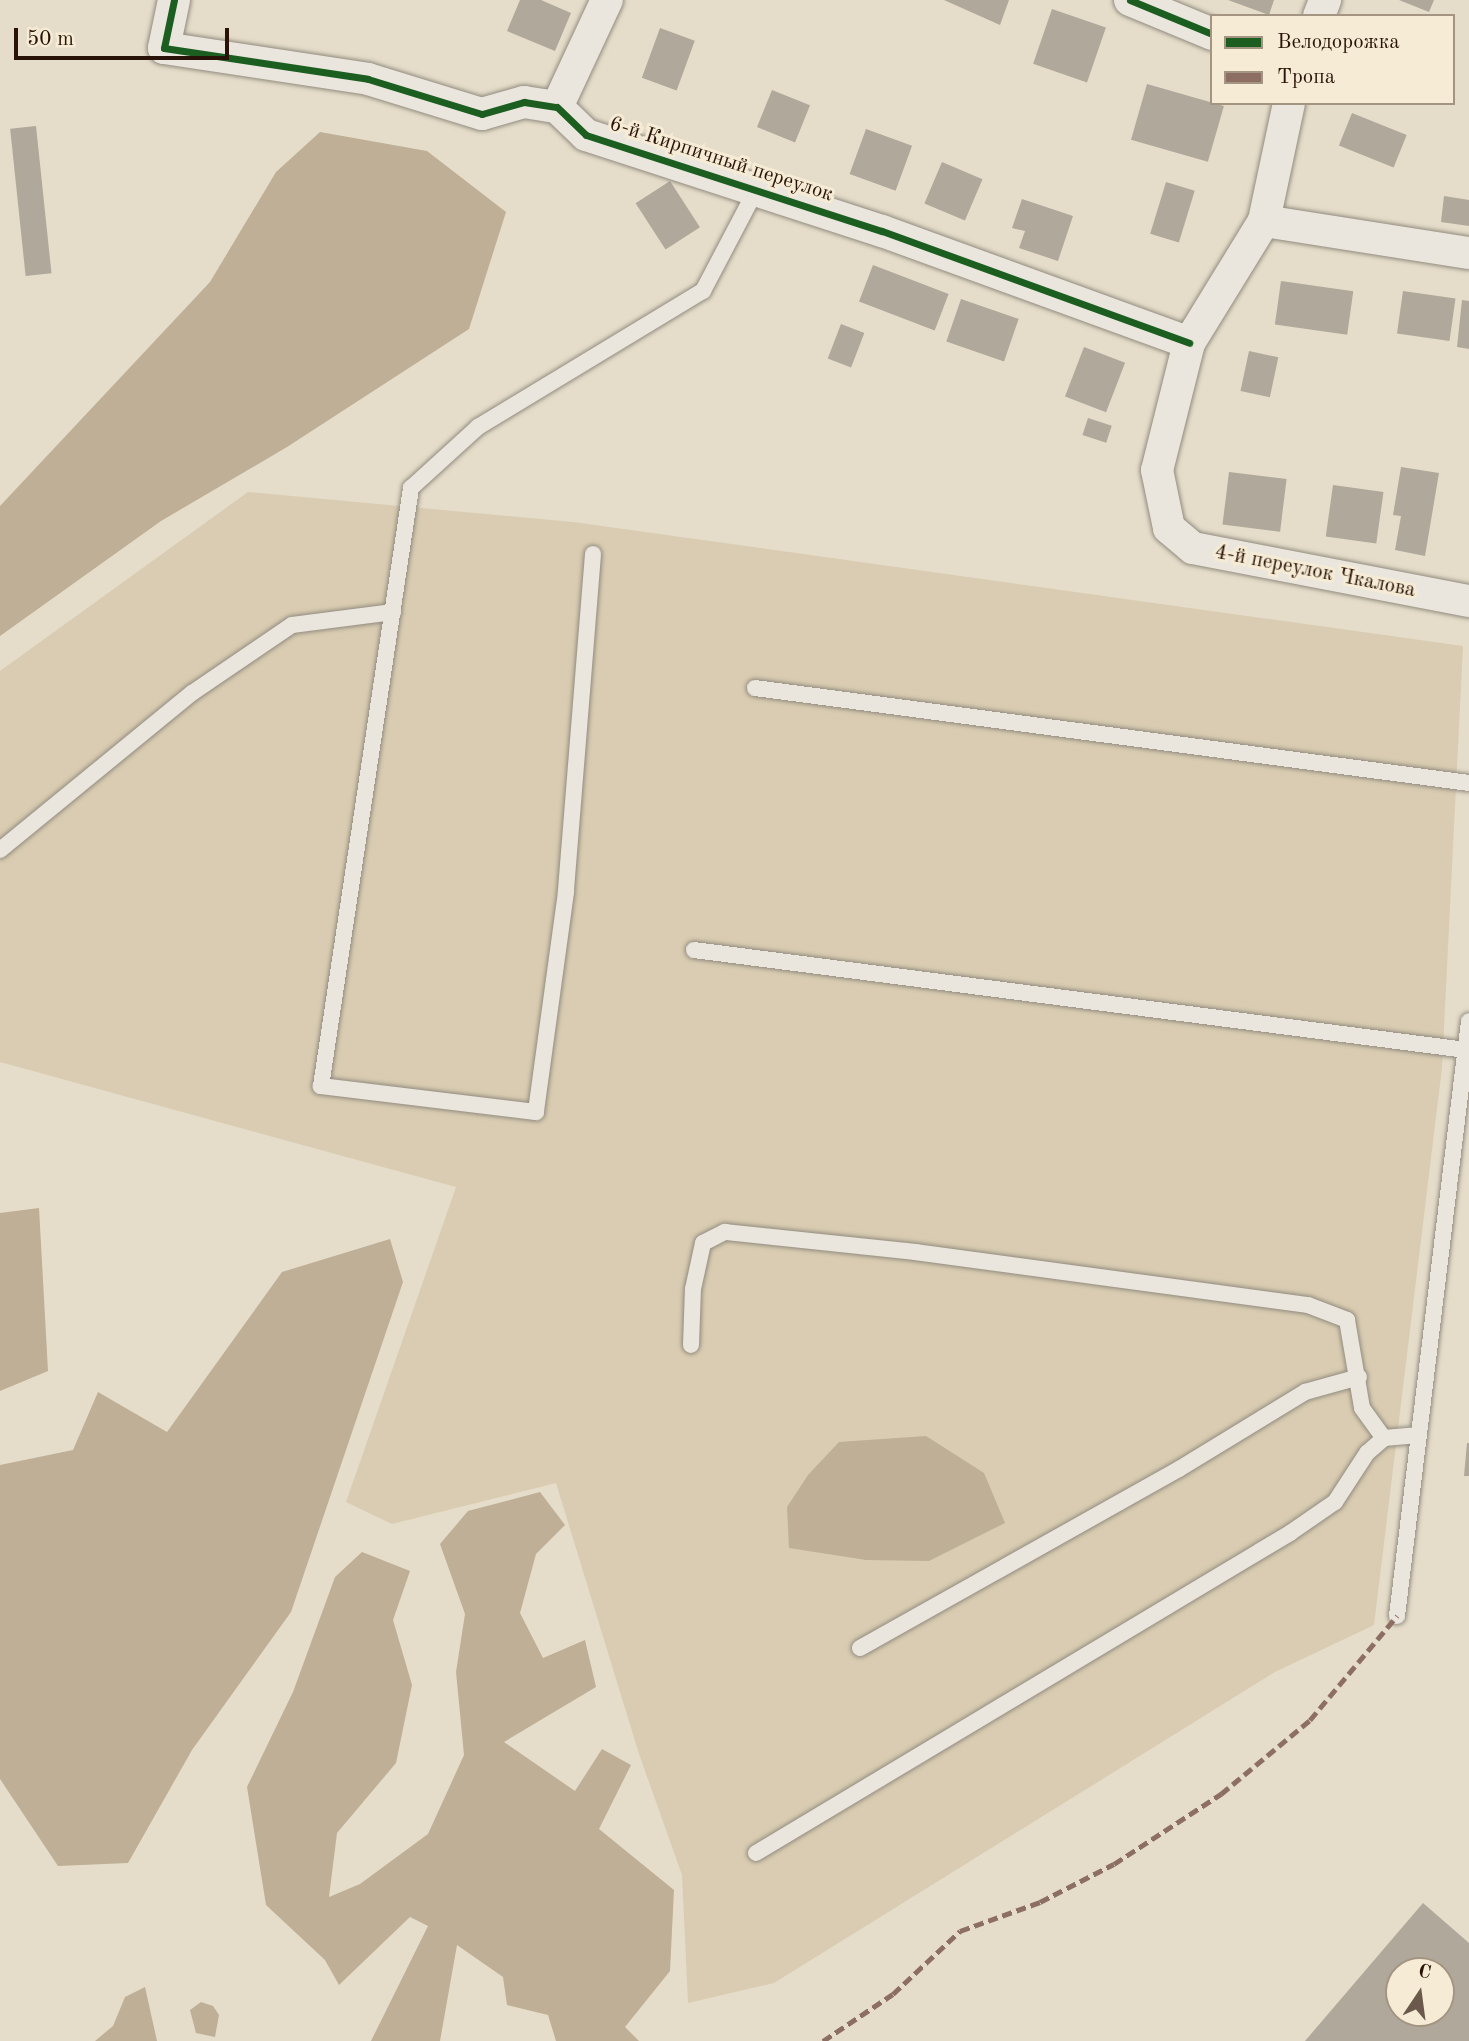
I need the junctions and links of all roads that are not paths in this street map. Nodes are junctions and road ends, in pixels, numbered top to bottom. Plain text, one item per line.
1 (174, 0) edge
2 (607, 0) edge
3 (1130, 0) edge
4 (1210, 33) edge
5 (1289, 105) edge
6 (557, 107) junction
7 (756, 190) junction
8 (1264, 221) junction
9 (1469, 253) edge
10 (1189, 343) junction
11 (593, 554) dead end
12 (1469, 601) edge
13 (393, 612) junction
14 (755, 688) dead end
15 (1469, 783) edge
16 (0, 850) edge
17 (694, 950) dead end
18 (1469, 1021) edge
19 (1466, 1050) junction
20 (691, 1345) dead end
21 (1359, 1377) junction
22 (1419, 1435) junction
23 (1384, 1438) junction
24 (1397, 1616) dead end
25 (860, 1648) dead end
26 (756, 1853) dead end

1 - 6 street
2 - 6 street
3 - 4 street
5 - 8 street
6 - 7 street, 6-й Кирпичный переулок
7 - 10 street, 6-й Кирпичный переулок
7 - 13 lane
8 - 9 street
8 - 10 street
10 - 12 street, 4-й переулок Чкалова
11 - 13 lane
13 - 16 lane
14 - 15 lane
17 - 19 lane
18 - 19 lane
19 - 22 lane
20 - 21 lane
21 - 23 lane
21 - 25 lane
22 - 23 lane
22 - 24 lane
23 - 26 lane

